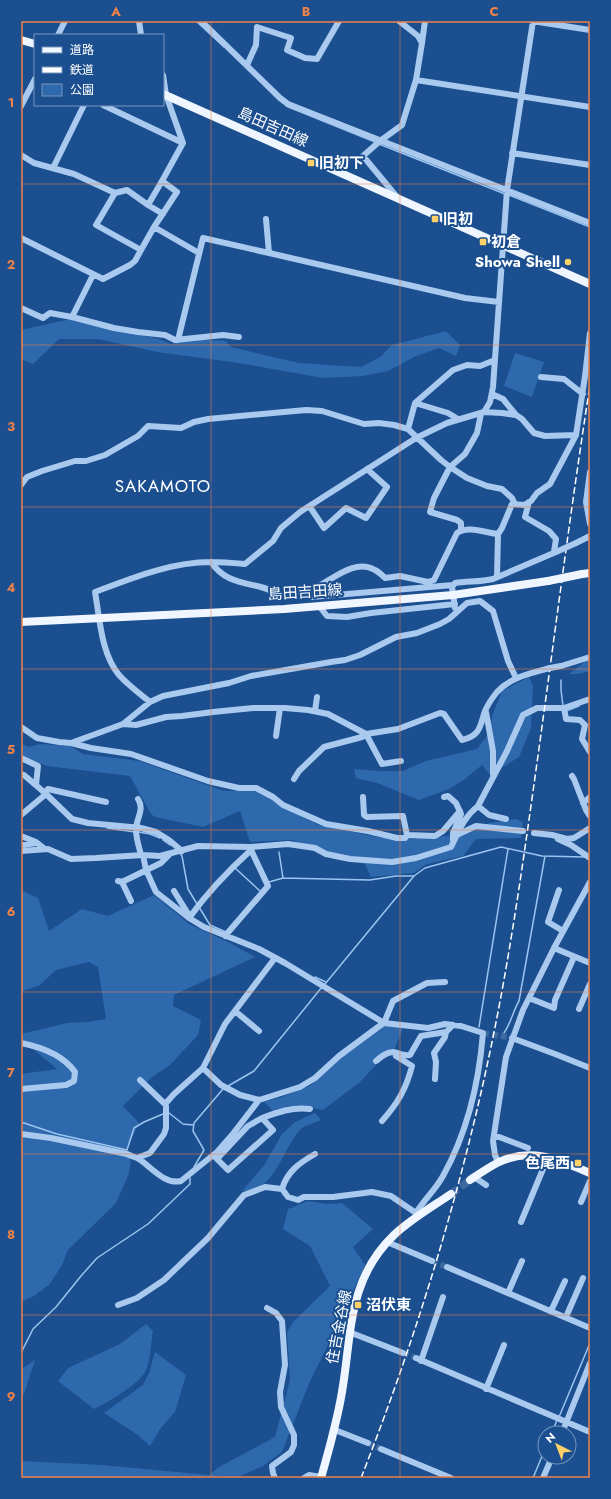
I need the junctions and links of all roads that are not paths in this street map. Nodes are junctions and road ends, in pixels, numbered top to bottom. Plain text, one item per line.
1 (65, 21) edge
2 (139, 21) edge
3 (201, 21) edge
4 (339, 21) edge
5 (399, 21) edge
6 (425, 21) edge
7 (532, 21) edge
8 (590, 30) edge
9 (58, 34) edge
10 (141, 34) edge
11 (21, 40) edge
12 (422, 43) junction
13 (34, 44) edge
14 (247, 65) junction
15 (416, 80) junction
16 (34, 81) edge
17 (164, 85) edge
18 (165, 95) edge
19 (521, 96) junction
20 (21, 106) edge
21 (84, 106) edge
22 (105, 106) edge
23 (590, 107) edge
24 (380, 141) junction
25 (183, 143) junction
26 (512, 153) junction
27 (21, 155) edge
28 (590, 165) edge
29 (53, 168) junction
30 (162, 181) junction
31 (507, 190) junction
32 (115, 193) junction
33 (398, 199) junction
34 (148, 204) junction
35 (163, 214) junction
36 (266, 219) dead end
37 (590, 223) edge
38 (154, 227) junction
39 (21, 238) edge
40 (502, 246) junction
41 (141, 250) junction
42 (269, 253) junction
43 (199, 254) junction
44 (93, 275) junction
45 (590, 284) edge
46 (499, 302) junction
47 (21, 308) edge
48 (72, 317) junction
49 (590, 333) edge
50 (239, 337) dead end
51 (178, 340) junction
52 (495, 360) junction
53 (588, 374) edge
54 (541, 377) dead end
55 (492, 394) junction
56 (583, 394) junction
57 (415, 404) junction
58 (482, 413) junction
59 (516, 415) junction
60 (458, 419) junction
61 (408, 429) junction
62 (576, 434) junction
63 (416, 438) junction
64 (450, 467) junction
65 (367, 469) junction
66 (590, 472) edge
67 (21, 485) edge
68 (529, 502) junction
69 (515, 504) junction
70 (310, 507) junction
71 (590, 524) edge
72 (461, 530) junction
73 (498, 534) junction
74 (589, 537) edge
75 (555, 552) junction
76 (211, 562) junction
77 (586, 574) edge
78 (497, 577) junction
79 (454, 585) junction
80 (308, 590) junction
81 (282, 595) junction
82 (453, 595) junction
83 (454, 604) junction
84 (319, 606) junction
85 (284, 609) junction
86 (456, 611) junction
87 (99, 617) junction
88 (21, 622) edge
89 (590, 657) edge
90 (516, 678) junction
91 (317, 697) dead end
92 (590, 699) edge
93 (150, 702) junction
94 (280, 708) junction
95 (563, 709) junction
96 (486, 710) junction
97 (315, 711) junction
98 (123, 724) junction
99 (21, 727) edge
100 (366, 734) junction
101 (276, 736) dead end
102 (71, 742) junction
103 (590, 752) edge
104 (21, 758) edge
105 (402, 762) dead end
106 (21, 774) edge
107 (493, 776) junction
108 (572, 776) dead end
109 (294, 779) dead end
110 (36, 785) junction
111 (44, 794) junction
112 (363, 797) dead end
113 (444, 797) dead end
114 (590, 797) edge
115 (138, 799) dead end
116 (106, 802) dead end
117 (583, 803) junction
118 (478, 806) junction
119 (460, 811) junction
120 (21, 815) edge
121 (590, 816) edge
122 (506, 819) dead end
123 (590, 828) edge
124 (136, 829) junction
125 (523, 832) dead end
126 (534, 833) dead end
127 (543, 834) junction
128 (407, 835) junction
129 (457, 835) junction
130 (21, 836) edge
131 (453, 842) junction
132 (37, 843) junction
133 (21, 845) edge
134 (45, 849) junction
135 (251, 849) junction
136 (21, 851) edge
137 (177, 852) junction
138 (142, 855) junction
139 (590, 858) edge
140 (146, 870) junction
141 (590, 882) edge
142 (560, 890) dead end
143 (174, 891) dead end
144 (131, 901) dead end
145 (189, 917) junction
146 (563, 931) junction
147 (227, 934) junction
148 (554, 948) junction
149 (574, 957) junction
150 (275, 958) junction
151 (590, 963) edge
152 (445, 982) dead end
153 (590, 984) edge
154 (529, 998) junction
155 (579, 1009) dead end
156 (235, 1011) junction
157 (384, 1023) junction
158 (454, 1025) junction
159 (259, 1031) dead end
160 (446, 1032) junction
161 (512, 1038) junction
162 (21, 1043) edge
163 (390, 1053) junction
164 (376, 1061) dead end
165 (203, 1068) junction
166 (590, 1068) edge
167 (435, 1079) dead end
168 (140, 1080) dead end
169 (21, 1089) edge
170 (259, 1100) junction
171 (166, 1108) junction
172 (310, 1109) dead end
173 (262, 1118) junction
174 (382, 1121) dead end
175 (21, 1134) edge
176 (494, 1135) junction
177 (528, 1148) dead end
178 (315, 1154) dead end
179 (215, 1157) junction
180 (548, 1157) junction
181 (137, 1158) junction
182 (498, 1162) junction
183 (590, 1173) edge
184 (472, 1179) joint
185 (590, 1181) edge
186 (486, 1185) dead end
187 (282, 1189) junction
188 (451, 1194) tunnel mouth
189 (581, 1202) dead end
190 (418, 1215) junction
191 (521, 1222) dead end
192 (387, 1242) junction
193 (432, 1261) tunnel mouth
194 (522, 1261) dead end
195 (446, 1267) tunnel mouth
196 (583, 1278) dead end
197 (565, 1281) dead end
198 (508, 1293) junction
199 (443, 1297) dead end
200 (118, 1306) dead end
201 (267, 1308) dead end
202 (551, 1311) junction
203 (566, 1318) junction
204 (590, 1328) edge
205 (349, 1332) junction
206 (504, 1345) dead end
207 (403, 1353) tunnel mouth
208 (590, 1363) edge
209 (486, 1389) junction
210 (561, 1420) junction
211 (561, 1425) edge
212 (335, 1430) junction
213 (590, 1432) edge
214 (368, 1443) tunnel mouth
215 (381, 1449) tunnel mouth
216 (549, 1465) edge
217 (275, 1478) edge
218 (304, 1478) edge
219 (321, 1478) edge
220 (451, 1478) edge
221 (543, 1478) edge

1 - 9 street
2 - 10 street
3 - 14 street
4 - 14 street
5 - 12 street
6 - 12 street
7 - 8 street
7 - 19 street
11 - 13 main road
12 - 15 street
14 - 24 street
15 - 19 street
15 - 24 street
16 - 20 street
17 - 18 street
18 - 25 street
18 - 33 main road, 島田吉田線
19 - 23 street
19 - 26 street
21 - 29 street
22 - 25 street
24 - 31 street
24 - 33 street
25 - 30 street
26 - 28 street
26 - 31 street
27 - 29 street
29 - 32 street
30 - 34 street
30 - 35 street
31 - 37 street
31 - 40 street
32 - 34 street
32 - 41 street
33 - 40 main road, 島田吉田線
34 - 35 street
35 - 38 street
36 - 42 street
38 - 41 street
38 - 43 street
39 - 44 street
40 - 45 main road, 島田吉田線
40 - 46 street
41 - 44 street
42 - 43 street
42 - 46 street
43 - 51 street
44 - 48 street
46 - 52 street
47 - 48 street
48 - 51 street
49 - 53 street
50 - 51 street
52 - 55 street
52 - 57 street
53 - 56 street
54 - 56 street
55 - 58 street
55 - 59 street
56 - 62 street
57 - 60 street
57 - 61 street
58 - 59 street
58 - 60 street
58 - 64 street
59 - 62 street
60 - 63 street
61 - 63 street
61 - 67 street
62 - 68 street
63 - 64 street
63 - 65 street
64 - 69 street
64 - 72 street
65 - 70 street
65 - 70 street
66 - 71 street
68 - 69 street
68 - 75 street
69 - 73 street
70 - 76 street
72 - 73 street
72 - 80 street
73 - 78 street
74 - 75 street, bridge
75 - 78 street
76 - 81 street
76 - 87 street
77 - 82 main road, 島田吉田線, bridge
78 - 79 street
79 - 80 street
79 - 82 street
80 - 81 street
81 - 85 street
82 - 83 street
82 - 84 main road, 島田吉田線
83 - 84 street
83 - 86 street
84 - 85 main road, 島田吉田線
85 - 87 main road, 島田吉田線
86 - 90 street
86 - 93 street
87 - 88 main road, 島田吉田線
87 - 93 street
89 - 90 street, bridge
90 - 96 street
91 - 97 street
92 - 95 street
93 - 98 street
94 - 97 street
94 - 98 street
94 - 101 street
95 - 103 street
95 - 107 street
96 - 100 street
96 - 107 street
97 - 100 street
98 - 102 street
99 - 102 street
100 - 105 street
100 - 109 street
102 - 128 street
104 - 110 street
106 - 110 street
107 - 118 street
108 - 117 street
110 - 111 street
111 - 116 street
111 - 120 street
111 - 124 street
112 - 128 street
113 - 119 street
114 - 117 street
115 - 124 street
117 - 121 street
118 - 122 street
118 - 129 street
119 - 128 street
119 - 131 street
123 - 127 street
124 - 137 street
124 - 138 street
125 - 129 street
126 - 127 street
127 - 139 street
129 - 131 street
130 - 132 street
131 - 135 street
132 - 133 street
132 - 134 street
134 - 136 street
134 - 138 street
135 - 137 street
135 - 145 street
135 - 147 street
137 - 138 street
137 - 140 street
138 - 140 street
140 - 144 street
140 - 145 street
141 - 146 street
142 - 146 street
143 - 145 street
145 - 147 street
146 - 148 street
147 - 150 street
148 - 149 street
148 - 154 street
149 - 151 street
149 - 154 street
150 - 156 street
150 - 157 street
152 - 157 street
153 - 155 street
154 - 161 street
156 - 159 street
156 - 165 street
157 - 158 street
157 - 170 street
158 - 160 street
158 - 190 street
160 - 163 street
160 - 167 street
161 - 166 street
161 - 176 street
162 - 169 street
163 - 164 street
163 - 174 street
165 - 170 street
165 - 171 street
168 - 171 street
170 - 179 street
171 - 181 street
172 - 173 street
173 - 179 street
173 - 179 street
175 - 181 street
176 - 177 street
176 - 182 street
178 - 187 street
179 - 181 street
180 - 182 main road
180 - 183 main road
180 - 191 street
182 - 184 main road
184 - 186 street
185 - 189 street
187 - 190 street
187 - 200 street
188 - 190 main road, 住吉金谷線
190 - 192 main road, 住吉金谷線
192 - 193 street
192 - 205 main road, 住吉金谷線
194 - 198 street
195 - 198 street
196 - 203 street
197 - 202 street
198 - 202 street
199 - 209 street
201 - 217 street
202 - 203 street
203 - 204 street
205 - 207 street
205 - 212 main road, 住吉金谷線
206 - 209 street
208 - 210 street
209 - 210 street
210 - 211 street
210 - 213 street
212 - 214 street
212 - 219 main road, 住吉金谷線
215 - 220 street
216 - 221 street
218 - 219 street

